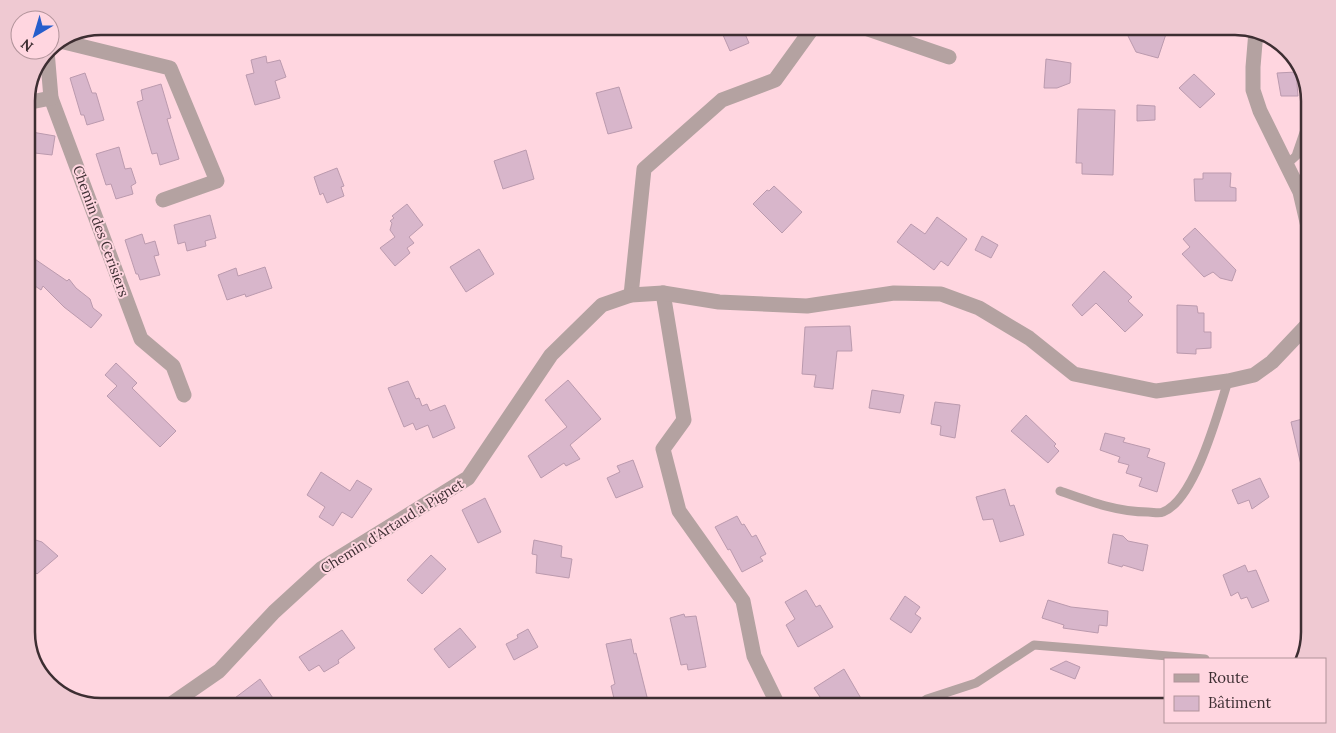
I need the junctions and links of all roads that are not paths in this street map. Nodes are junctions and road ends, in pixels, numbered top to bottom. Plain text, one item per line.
1 (808, 35) edge
2 (885, 35) edge
3 (1255, 39) edge
4 (70, 43) edge
5 (949, 57) dead end
6 (48, 62) edge
7 (52, 98) junction
8 (35, 101) edge
9 (1301, 141) edge
10 (1287, 164) junction
11 (1301, 196) edge
12 (163, 200) dead end
13 (663, 293) junction
14 (631, 295) junction
15 (1301, 331) edge
16 (1228, 381) junction
17 (184, 395) dead end
18 (1060, 491) dead end
19 (1193, 658) edge
20 (181, 698) edge
21 (775, 698) edge
22 (930, 698) edge

1 - 14 street
2 - 5 street
3 - 10 street
4 - 12 street
6 - 7 street, Chemin des Cerisiers
7 - 8 street
7 - 17 street, Chemin des Cerisiers
9 - 10 lane
10 - 11 street
13 - 14 street, Chemin d'Artaud à Pignet
13 - 16 street, Chemin d'Artaud à Pignet
13 - 21 street
14 - 20 street, Chemin d'Artaud à Pignet
15 - 16 street, Chemin d'Artaud à Pignet
16 - 18 lane
19 - 22 lane

